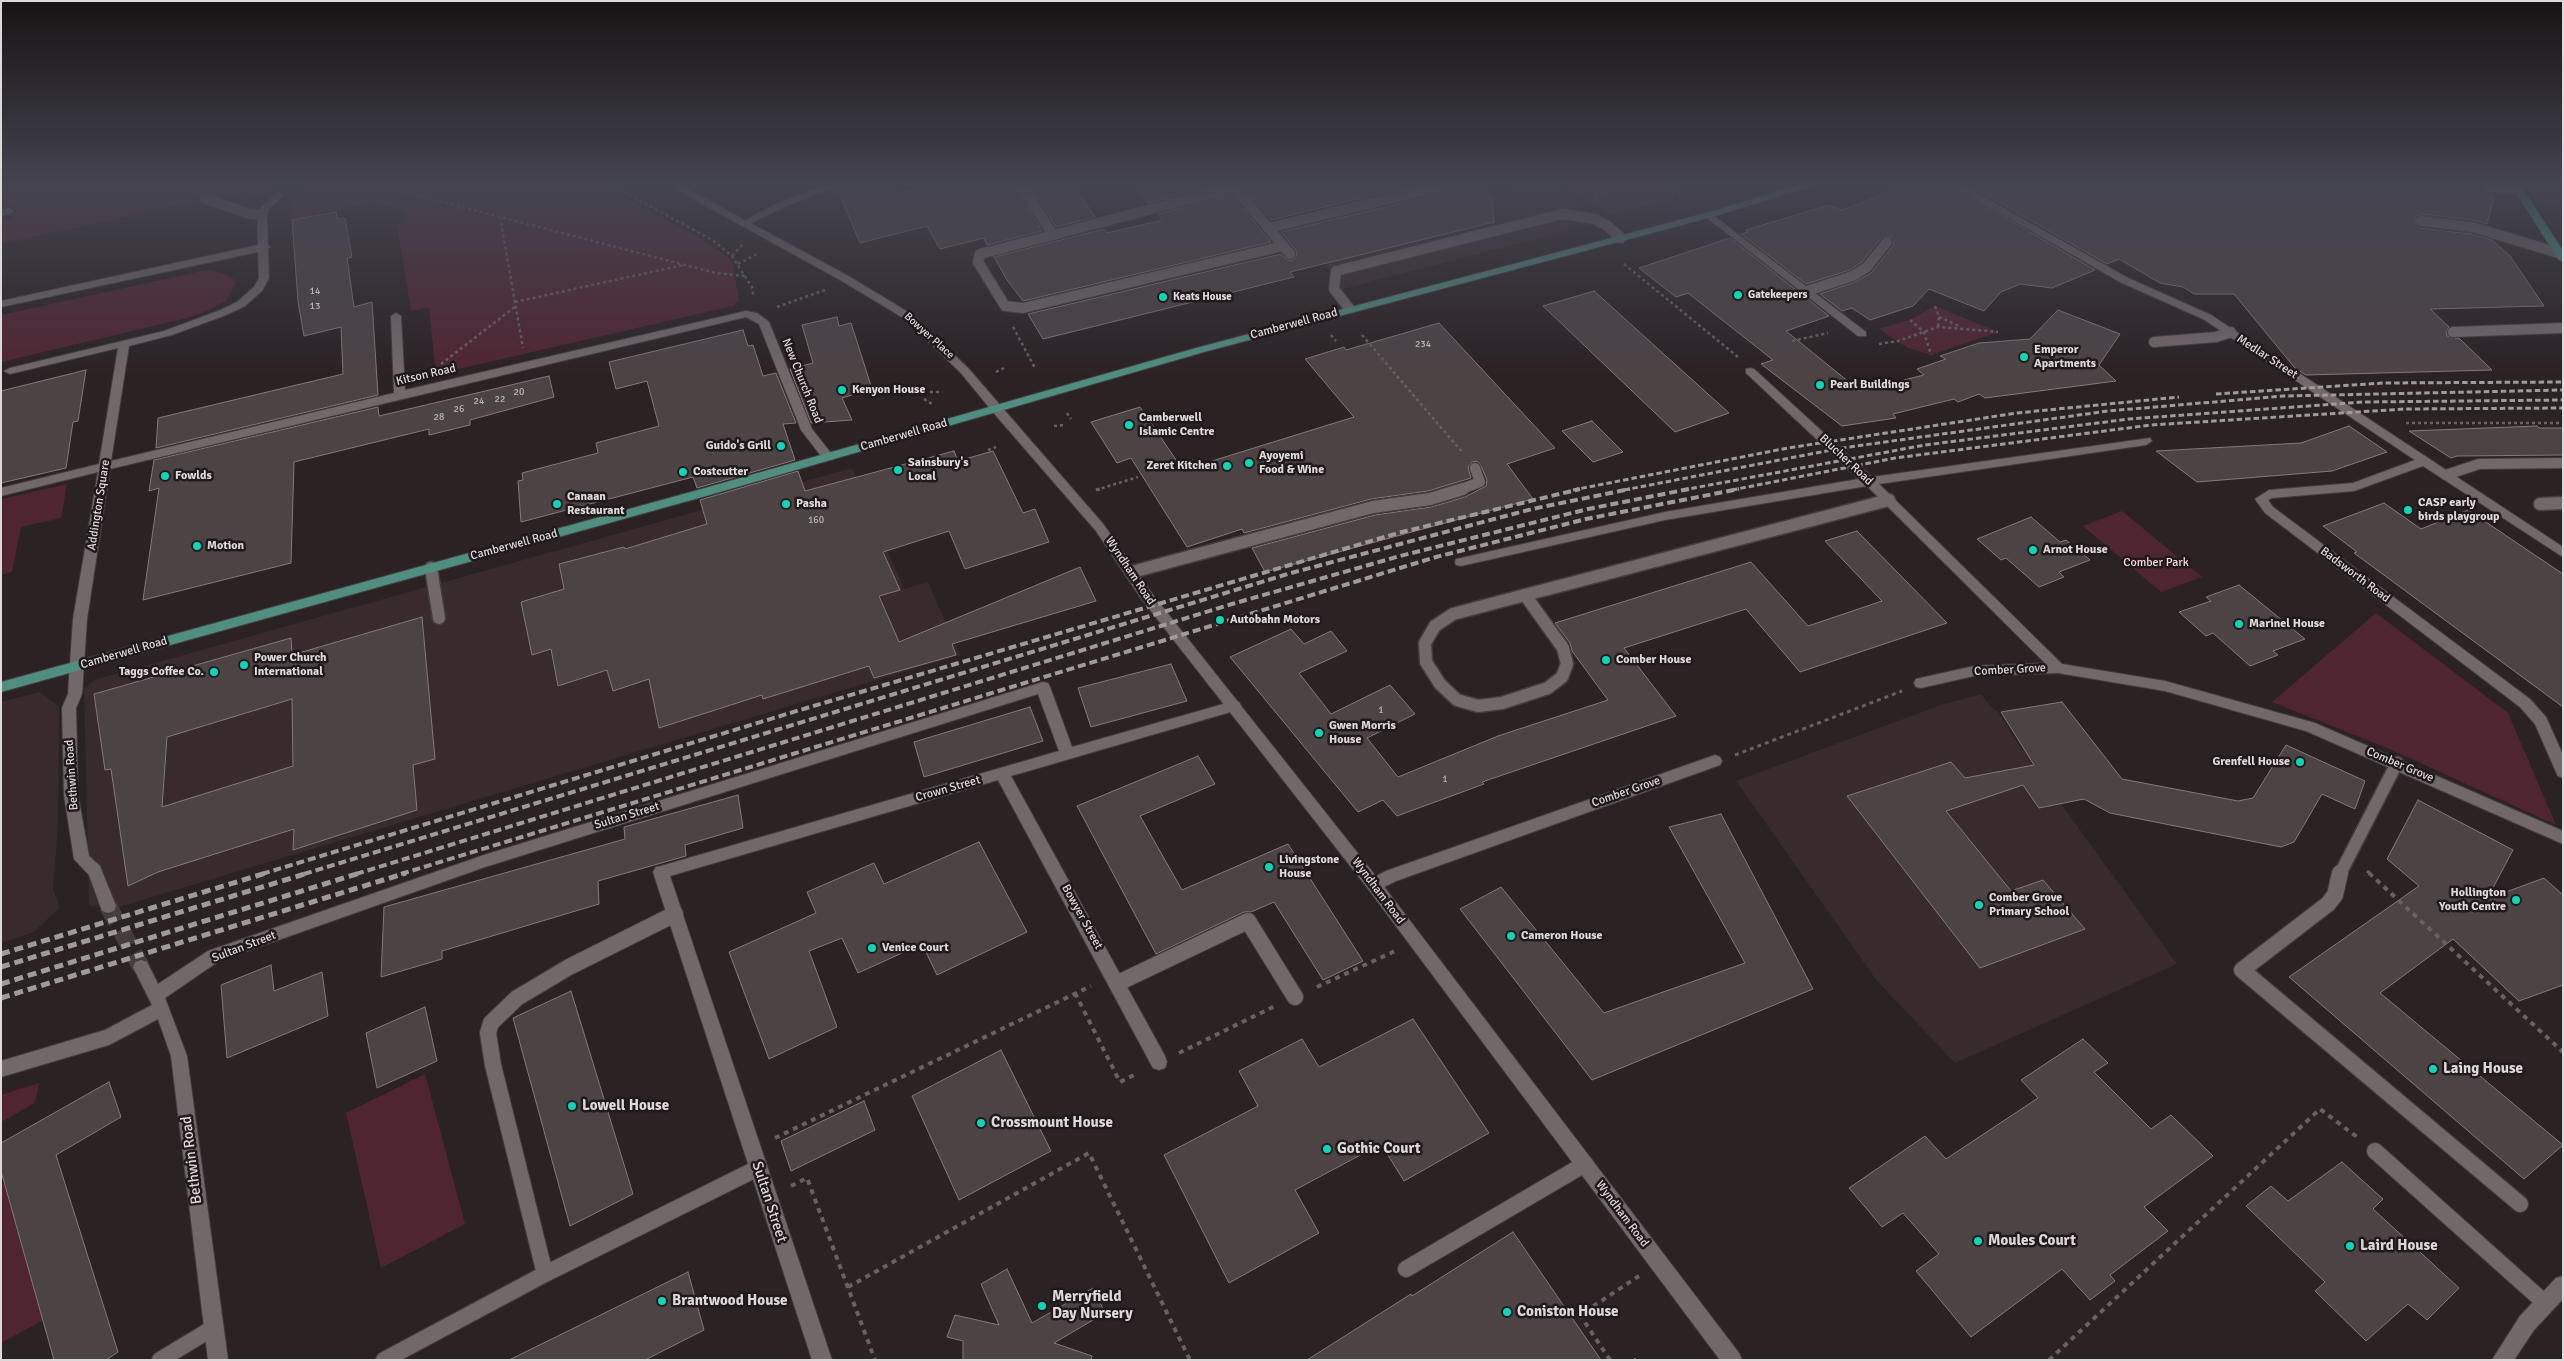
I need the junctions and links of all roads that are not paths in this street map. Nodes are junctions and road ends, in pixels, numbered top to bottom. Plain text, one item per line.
1 (248, 250) edge
2 (264, 250) edge
3 (791, 250) edge
4 (997, 250) edge
5 (1268, 250) edge
6 (1286, 250) edge
7 (1421, 250) edge
8 (1576, 250) edge
9 (1754, 250) edge
10 (1881, 250) edge
11 (2070, 250) edge
12 (2541, 250) edge
13 (1290, 254) dead end
14 (2561, 256) edge
15 (1807, 291) junction
16 (1, 304) edge
17 (1349, 308) junction
18 (753, 315) joint
19 (396, 316) dead end
20 (2563, 328) edge
21 (2231, 332) junction
22 (2453, 332) dead end
23 (1862, 334) dead end
24 (2154, 342) dead end
25 (124, 344) junction
26 (10, 371) dead end
27 (1750, 371) road end
28 (400, 395) junction
29 (996, 408) junction
30 (2146, 441) dead end
31 (828, 457) junction
32 (2425, 461) junction
33 (2563, 462) edge
34 (105, 466) junction
35 (1475, 468) road end
36 (2446, 475) junction
37 (1871, 482) junction
38 (1, 492) edge
39 (1889, 500) junction
40 (2563, 503) edge
41 (2540, 504) dead end
42 (2563, 553) edge
43 (1461, 562) dead end
44 (431, 568) junction
45 (1132, 572) junction
46 (1525, 595) junction
47 (439, 618) dead end
48 (76, 666) junction
49 (2058, 668) junction
50 (1921, 683) road end
51 (1, 688) edge
52 (1234, 706) junction
53 (1067, 754) junction
54 (1715, 761) road end
55 (2396, 763) junction
56 (2563, 772) edge
57 (1002, 773) junction
58 (2563, 838) edge
59 (661, 872) joint
60 (1374, 886) junction
61 (108, 906) tunnel mouth
62 (675, 914) junction
63 (141, 967) tunnel mouth
64 (1116, 979) junction
65 (1295, 997) road end
66 (159, 1002) junction
67 (1159, 1062) dead end
68 (1, 1069) edge
69 (2375, 1151) road end
70 (1584, 1164) junction
71 (758, 1168) junction
72 (2520, 1204) dead end
73 (1406, 1269) dead end
74 (545, 1274) junction
75 (2563, 1286) edge
76 (2545, 1302) junction
77 (214, 1328) junction
78 (160, 1360) edge
79 (218, 1360) edge
80 (384, 1360) edge
81 (822, 1360) edge
82 (1732, 1360) edge
83 (2502, 1360) edge

1 - 16 street
2 - 25 street
3 - 29 street, Bowyer Place
4 - 5 lane
6 - 13 lane
7 - 17 lane
8 - 17 main road, Camberwell Road
9 - 15 street
10 - 15 lane
11 - 21 street, Medlar Street
12 - 14 lane
15 - 23 street
17 - 29 main road, Camberwell Road
18 - 28 street, Kitson Road
18 - 31 street, New Church Road
19 - 28 street
20 - 22 lane
21 - 24 lane
21 - 32 street, Medlar Street
25 - 26 street
25 - 34 street, Addington Square
27 - 37 street, Blucher Road
28 - 34 street, Kitson Road
29 - 31 main road, Camberwell Road
29 - 45 street, Wyndham Road
30 - 37 street
31 - 44 main road, Camberwell Road
32 - 36 street, Medlar Street
32 - 56 street, Badsworth Road
33 - 36 lane
34 - 38 street, Kitson Road
34 - 48 street, Addington Square
35 - 45 lane
36 - 42 street, Medlar Street
37 - 39 street, Blucher Road
37 - 43 street
39 - 46 lane
39 - 49 street, Blucher Road
40 - 41 lane
44 - 47 lane
44 - 48 main road, Camberwell Road
45 - 52 street, Wyndham Road
46 - 46 lane
48 - 51 main road, Camberwell Road
48 - 61 street, Bethwin Road
49 - 50 street, Comber Grove
49 - 55 street, Comber Grove
52 - 53 street, Crown Street
52 - 60 street, Wyndham Road
53 - 57 street, Crown Street
53 - 66 street, Sultan Street
54 - 60 street, Comber Grove
55 - 58 street, Comber Grove
55 - 72 lane
57 - 59 street, Crown Street
57 - 64 street, Bowyer Street
59 - 62 street, Sultan Street
60 - 70 street, Wyndham Road
62 - 71 street, Sultan Street
62 - 74 lane
63 - 66 street, Bethwin Road
64 - 65 lane
64 - 67 street, Bowyer Street
66 - 68 street
66 - 77 street, Bethwin Road
69 - 76 lane
70 - 73 lane
70 - 82 street, Wyndham Road
71 - 74 lane
71 - 81 street, Sultan Street
74 - 80 lane
75 - 76 street
76 - 83 street
77 - 78 lane
77 - 79 street, Bethwin Road

